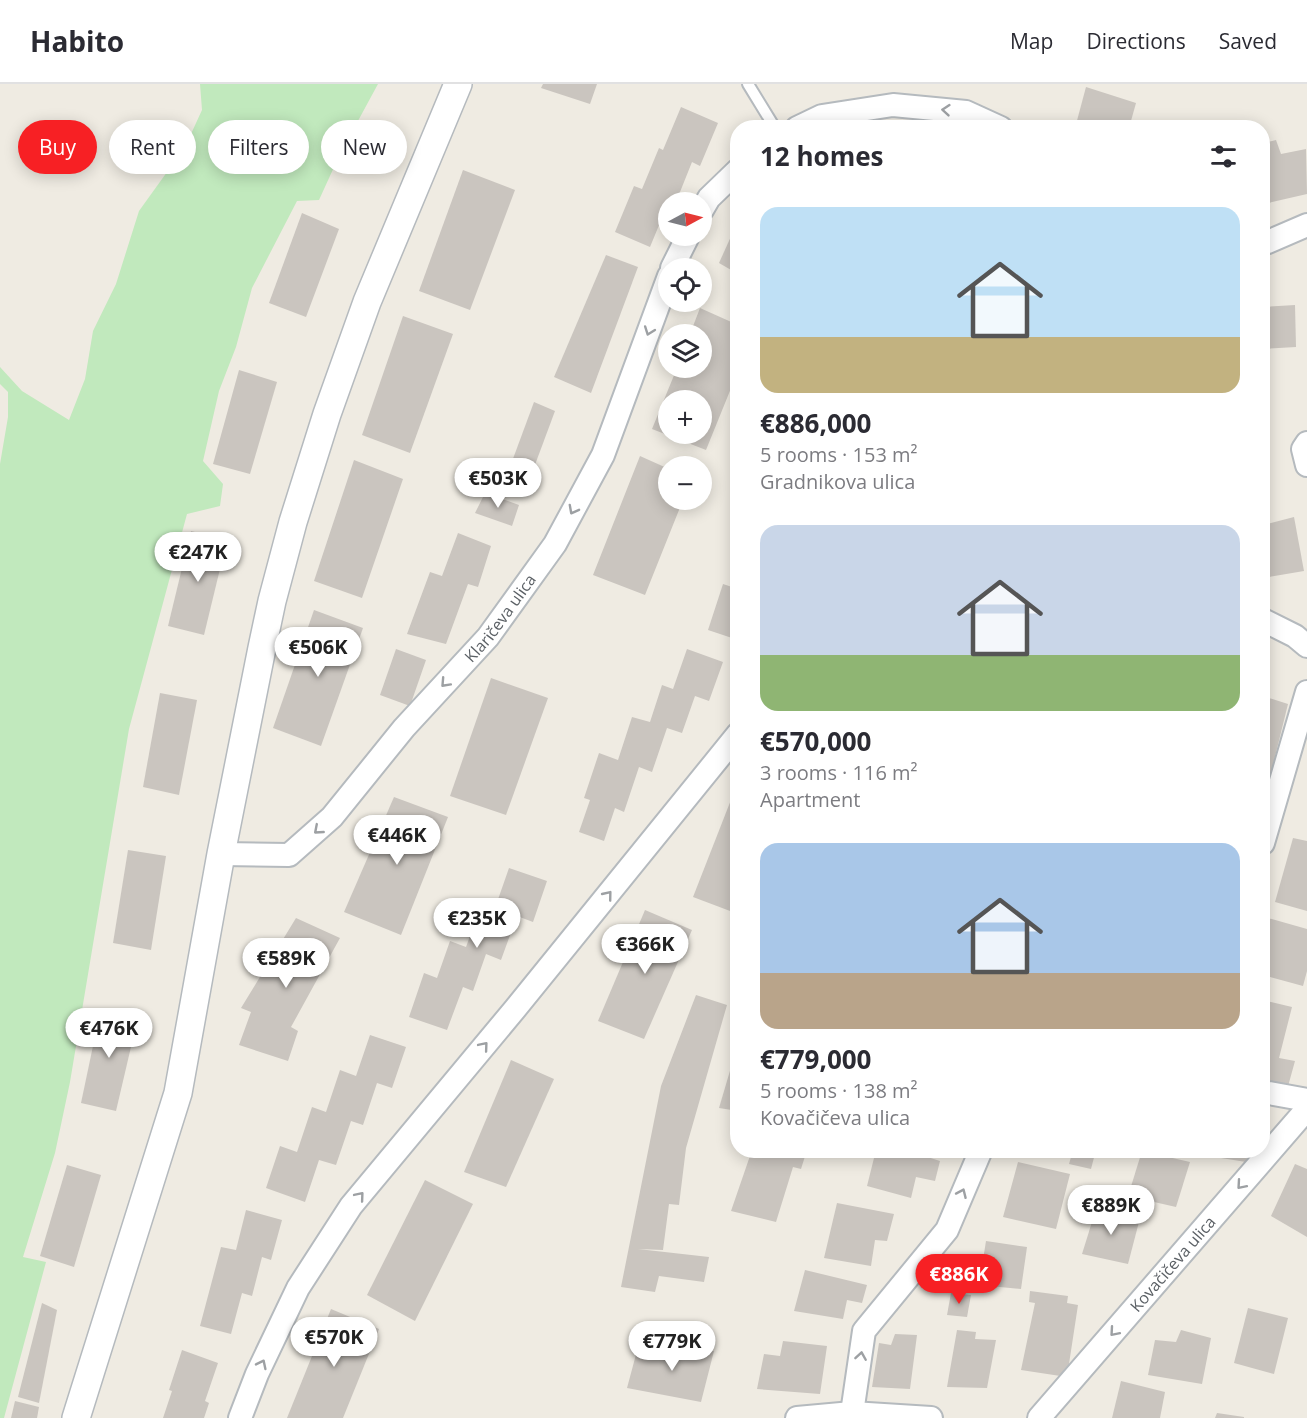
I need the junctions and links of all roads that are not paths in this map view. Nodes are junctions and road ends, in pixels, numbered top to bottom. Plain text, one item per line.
1 (458, 84) edge
2 (748, 84) edge
3 (770, 120) edge
4 (814, 120) edge
5 (984, 120) edge
6 (730, 178) edge
7 (712, 195) edge
8 (1307, 225) edge
9 (1270, 241) edge
10 (658, 306) edge
11 (1307, 443) edge
12 (1307, 465) edge
13 (1270, 624) edge
14 (1307, 646) edge
15 (1307, 692) edge
16 (730, 744) edge
17 (1270, 819) edge
18 (221, 855) junction
19 (1270, 1093) edge
20 (1307, 1100) edge
21 (1307, 1109) edge
22 (1270, 1152) edge
23 (978, 1158) edge
24 (1265, 1158) edge
25 (852, 1413) junction
26 (76, 1418) edge
27 (240, 1418) edge
28 (797, 1418) edge
29 (931, 1418) edge
30 (1039, 1418) edge

1 - 18 street
2 - 3 lane
5 -> 4 street
6 - 7 street
8 - 9 street
10 -> 18 street, Klaričeva ulica
11 - 12 street
13 - 14 street
15 - 17 street
27 -> 16 street
18 - 26 street
19 - 20 street
21 -> 22 street, Kovačičeva ulica
25 -> 23 street
24 -> 30 street, Kovačičeva ulica
25 - 28 street
25 - 29 street

